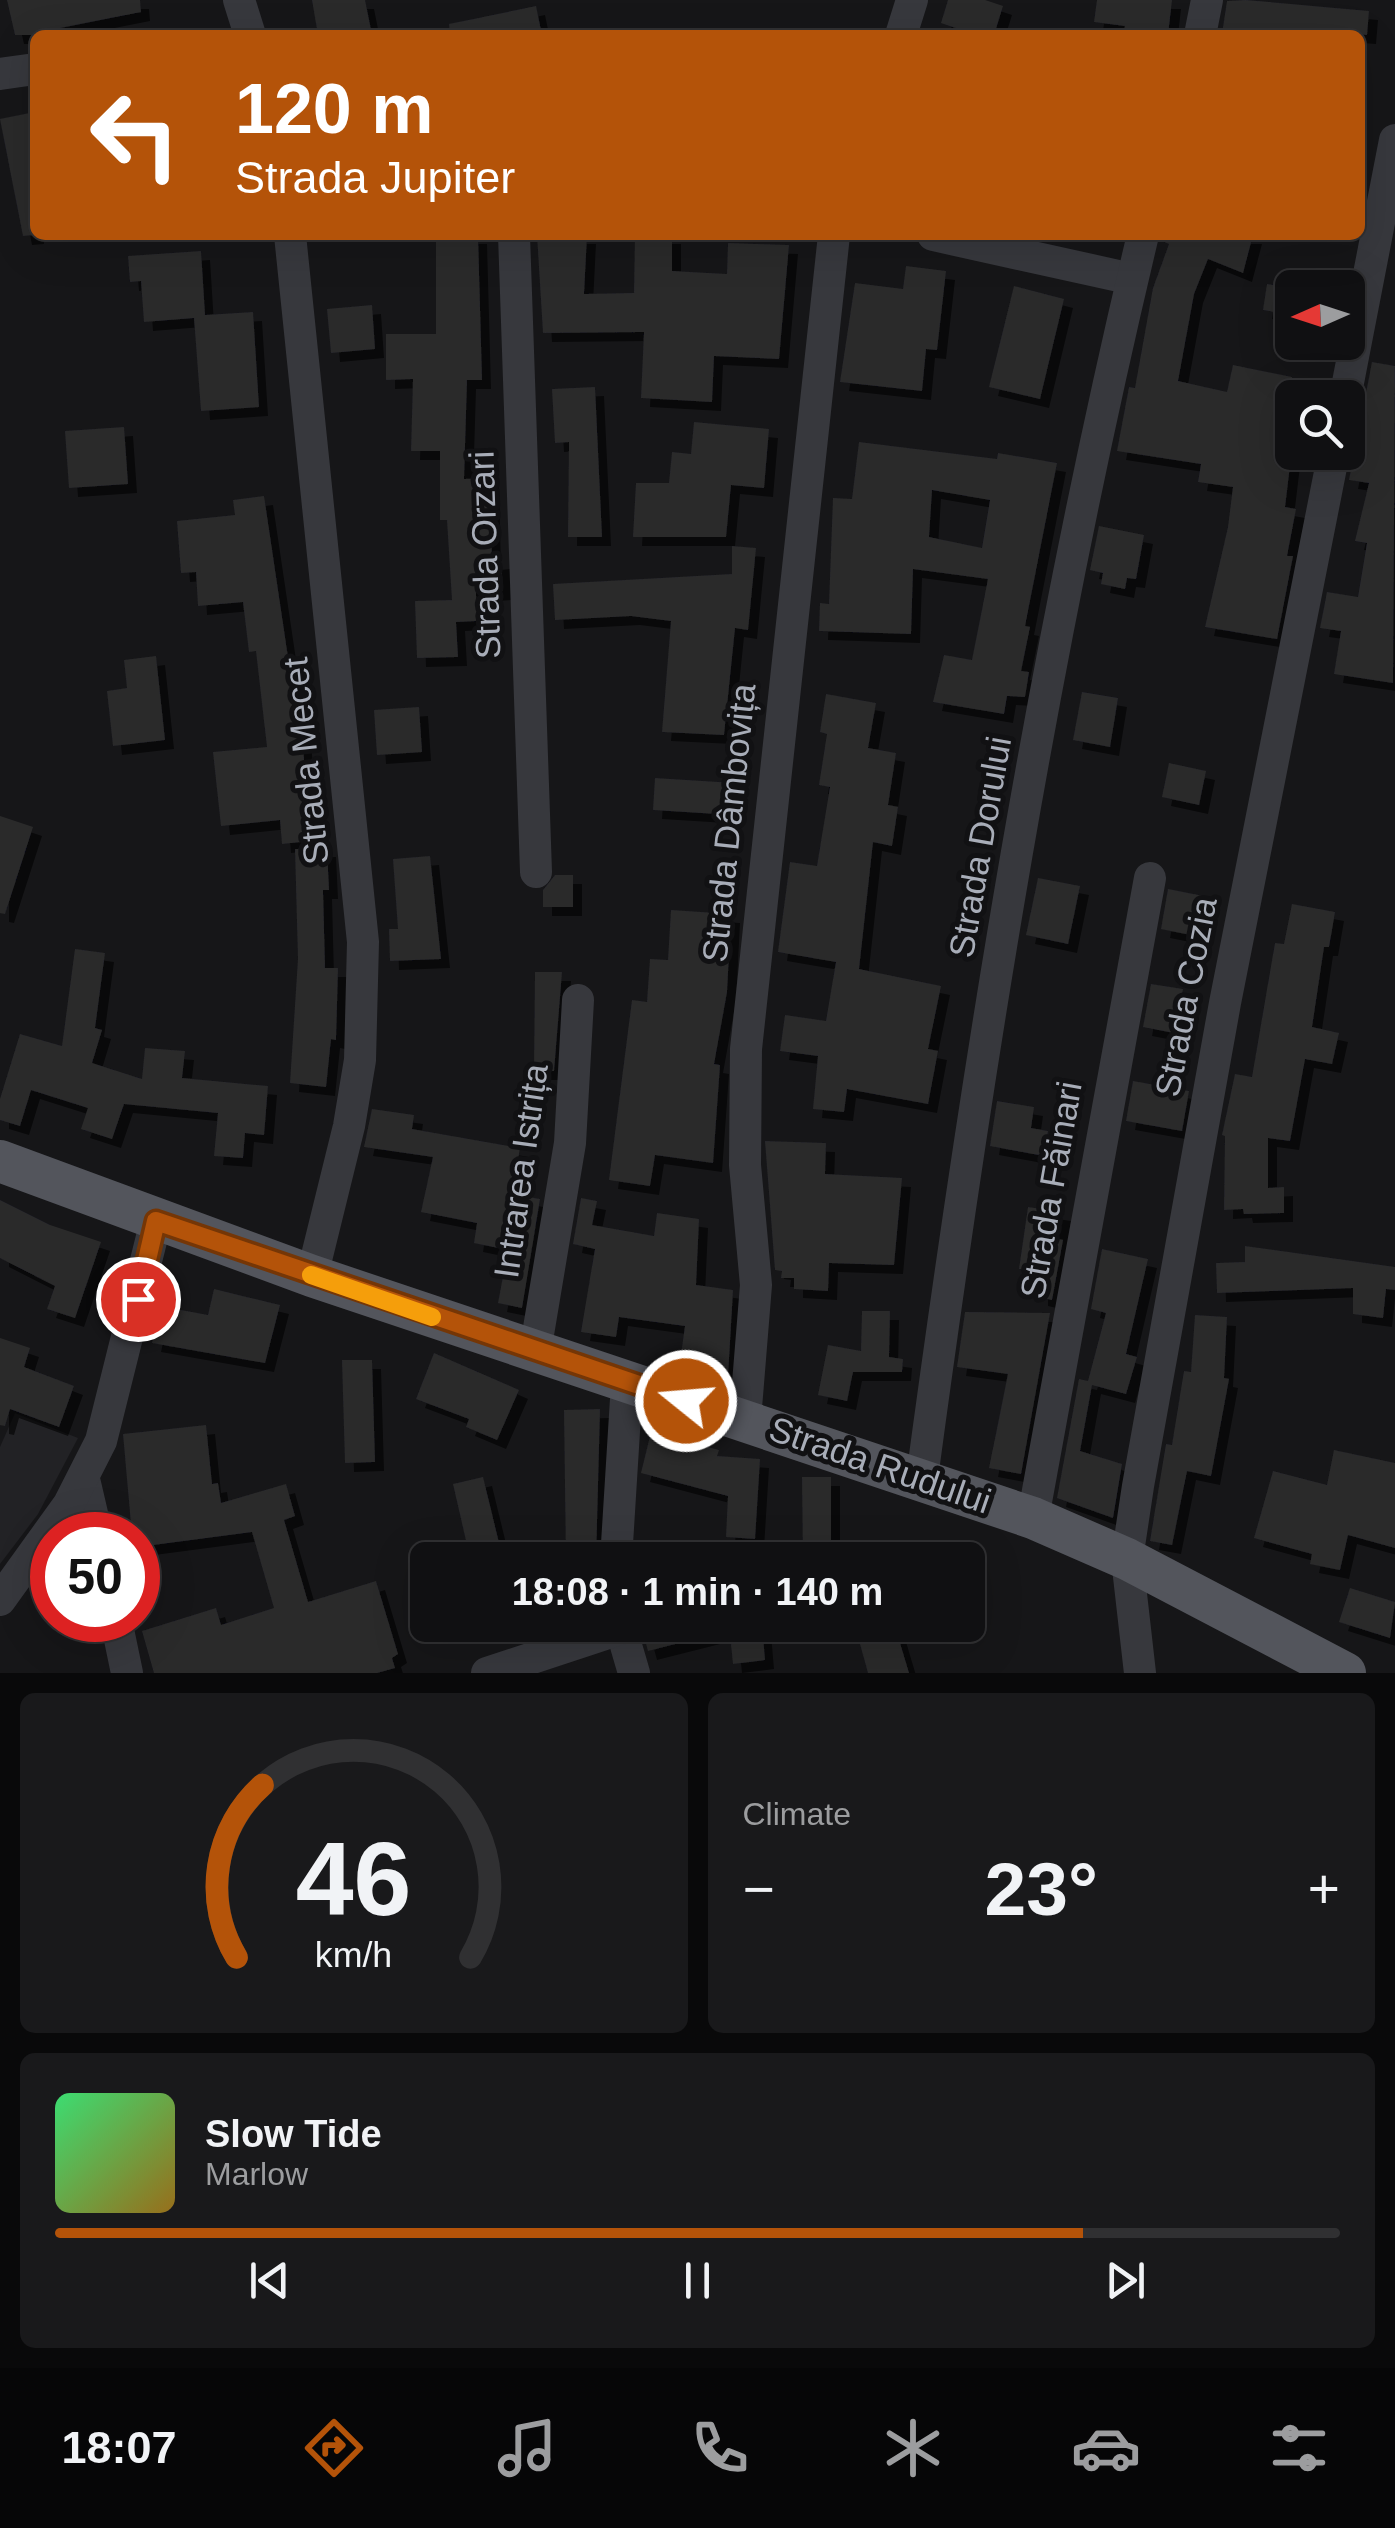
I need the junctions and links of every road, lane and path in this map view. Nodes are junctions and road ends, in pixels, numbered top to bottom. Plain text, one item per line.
1 (239, 0) edge
2 (912, 0) edge
3 (1207, 0) edge
4 (248, 30) edge
5 (903, 30) edge
6 (1201, 30) edge
7 (30, 70) edge
8 (0, 74) edge
9 (1395, 140) edge
10 (291, 240) edge
11 (514, 240) edge
12 (833, 240) edge
13 (956, 240) edge
14 (1142, 240) edge
15 (1132, 278) junction
16 (1348, 380) edge
17 (1330, 470) edge
18 (536, 872) dead end
19 (1150, 878) dead end
20 (578, 1000) dead end
21 (0, 1161) edge
22 (156, 1221) junction
23 (312, 1276) junction
24 (534, 1352) junction
25 (627, 1382) junction
26 (745, 1420) junction
27 (922, 1478) junction
28 (84, 1479) junction
29 (92, 1512) edge
30 (1033, 1518) junction
31 (617, 1542) edge
32 (1127, 1558) junction
33 (0, 1600) edge
34 (121, 1642) edge
35 (577, 1642) edge
36 (625, 1642) edge
37 (127, 1673) edge
38 (488, 1673) edge
39 (634, 1673) edge
40 (1140, 1673) edge
41 (1345, 1673) edge

1 - 4 street
2 - 5 street
3 - 6 street
7 - 8 street
9 - 16 street
10 - 23 street, Strada Mecet
11 - 18 street, Strada Orzari
12 - 26 street, Strada Dâmbovița
13 - 15 street
14 - 15 street, Strada Dorului
15 - 27 street, Strada Dorului
17 - 32 street, Strada Cozia
19 - 30 street, Strada Făinari
20 - 24 street, Intrarea Istrița
21 - 22 main road, Strada Rudului
22 - 23 main road, Strada Rudului
22 - 28 street
23 - 24 main road, Strada Rudului
24 - 25 main road, Strada Rudului
25 - 26 main road, Strada Rudului
25 - 31 street
26 - 27 main road, Strada Rudului
27 - 30 main road, Strada Rudului
28 - 29 street
28 - 33 street
30 - 32 main road, Strada Rudului
32 - 40 street, Strada Cozia
32 - 41 main road, Strada Rudului
34 - 37 street
35 - 38 street
36 - 39 street

